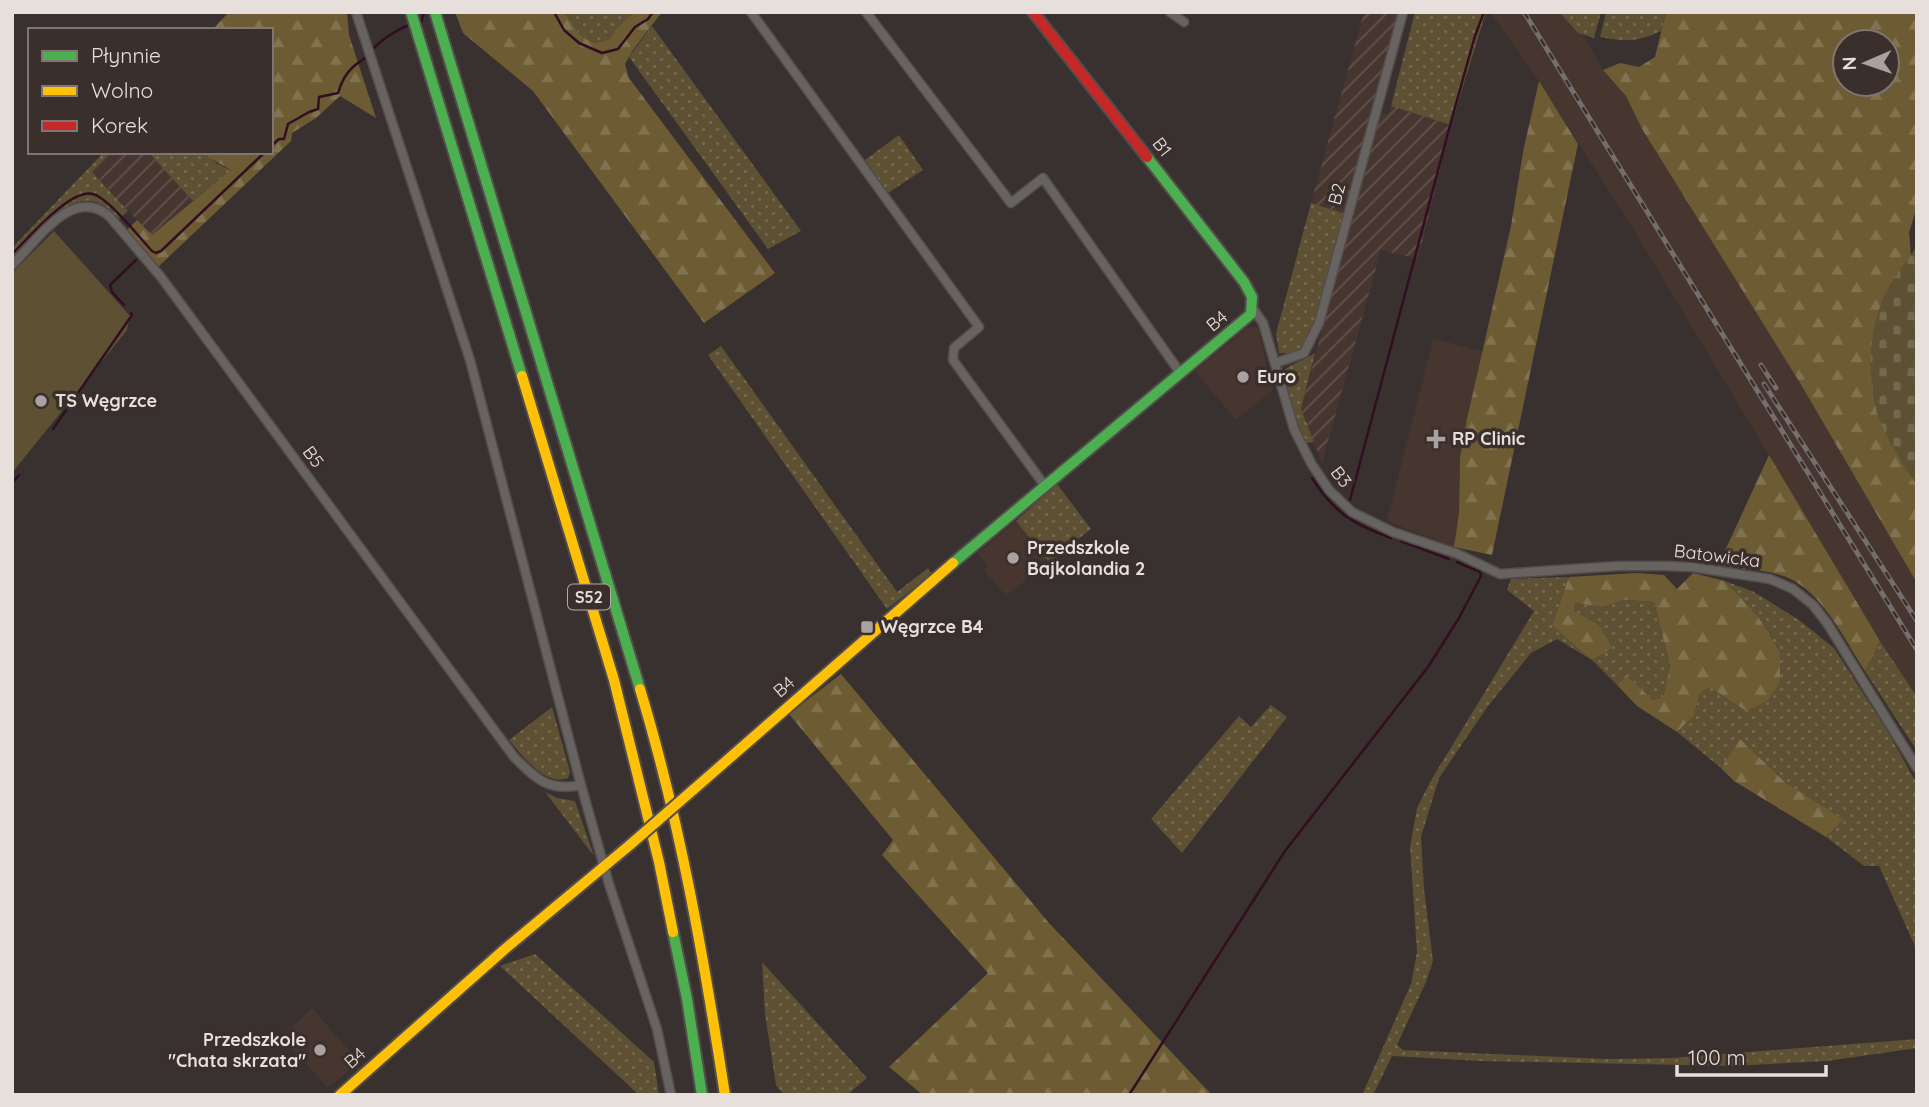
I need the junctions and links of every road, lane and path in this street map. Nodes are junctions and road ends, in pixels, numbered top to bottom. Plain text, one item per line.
1 (356, 12) edge
2 (411, 12) edge
3 (435, 12) edge
4 (751, 12) edge
5 (866, 12) edge
6 (1170, 12) edge
7 (1403, 12) edge
8 (1035, 13) edge
9 (1184, 22) dead end
10 (12, 265) edge
11 (1253, 309) junction
12 (1276, 363) junction
13 (1181, 374) junction
14 (1045, 486) junction
15 (1500, 574) joint
16 (1917, 768) edge
17 (581, 785) junction
18 (605, 866) junction
19 (340, 1095) edge
20 (671, 1095) edge
21 (702, 1095) edge
22 (725, 1095) edge

1 - 17 street
2 - 21 main road, S52
3 - 22 main road, S52
4 - 14 street
5 - 13 street
6 - 9 street
7 - 12 street, B2
8 - 11 main road, B1
10 - 17 street, B5
11 - 12 street, B3
11 - 13 main road, B4
12 - 15 street, B3
13 - 14 main road, B4
14 - 18 main road, B4, bridge
15 - 16 street, Batowicka
17 - 18 street
18 - 19 main road, B4
18 - 20 street

